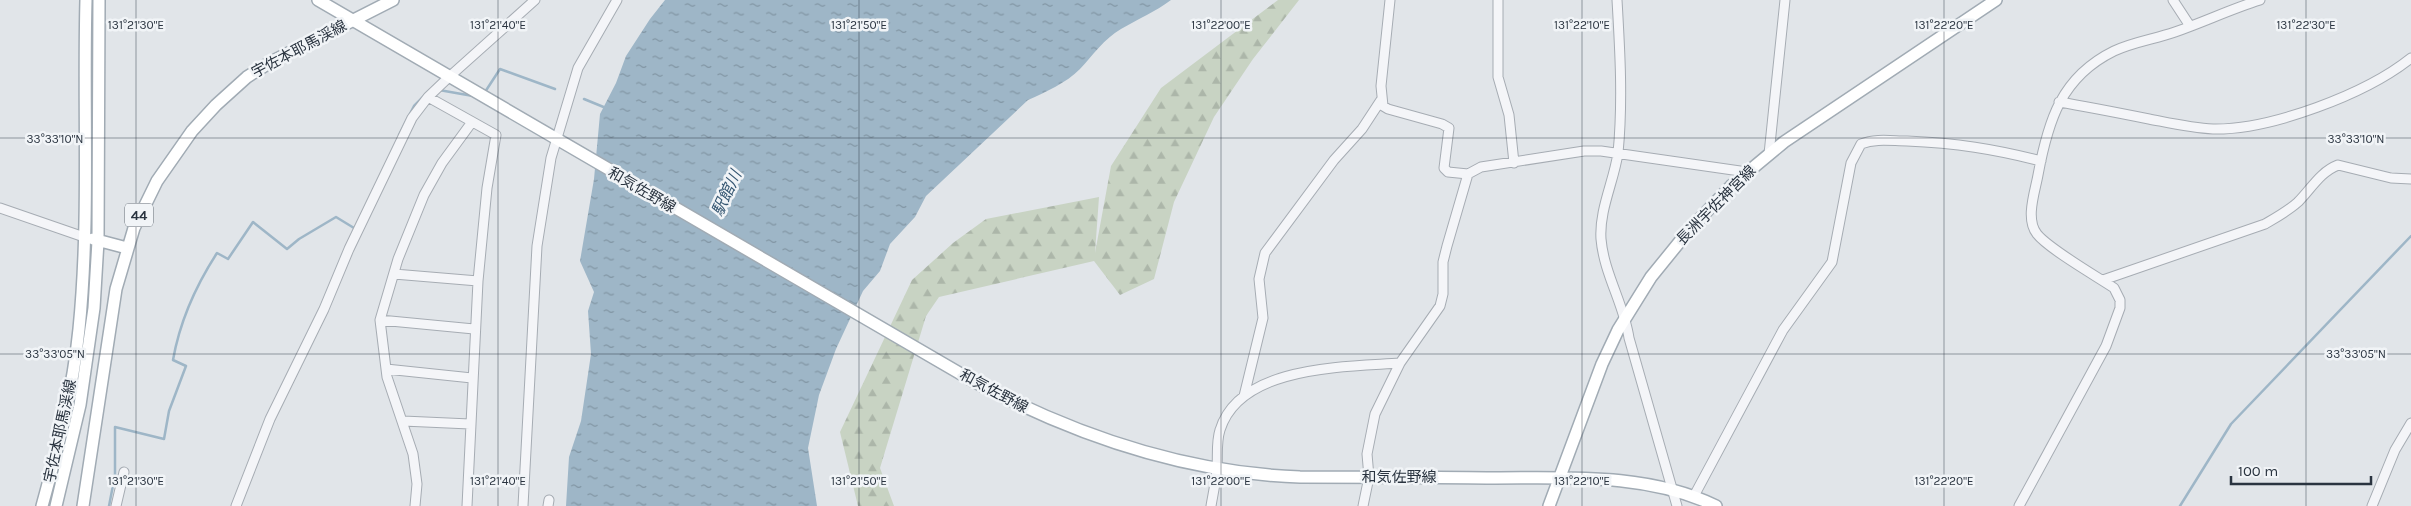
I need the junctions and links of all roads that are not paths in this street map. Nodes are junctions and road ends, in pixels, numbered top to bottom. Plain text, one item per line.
1 (86, 0) edge
2 (99, 0) edge
3 (318, 0) edge
4 (393, 0) edge
5 (535, 0) edge
6 (617, 0) edge
7 (1390, 0) edge
8 (1498, 0) edge
9 (1617, 0) edge
10 (1785, 0) edge
11 (1996, 0) edge
12 (2173, 0) edge
13 (2260, 0) edge
14 (353, 20) junction
15 (2190, 26) junction
16 (2411, 58) edge
17 (450, 76) junction
18 (428, 97) junction
19 (1382, 100) junction
20 (2060, 102) junction
21 (472, 122) junction
22 (558, 140) junction
23 (1618, 153) junction
24 (1769, 154) junction
25 (2041, 161) junction
26 (1514, 162) junction
27 (1747, 172) junction
28 (1468, 174) junction
29 (2411, 179) edge
30 (0, 208) edge
31 (84, 237) junction
32 (98, 241) junction
33 (127, 248) junction
34 (394, 274) junction
35 (2103, 280) junction
36 (478, 281) junction
37 (1626, 318) junction
38 (380, 320) junction
39 (474, 329) junction
40 (1400, 363) junction
41 (386, 370) junction
42 (472, 378) junction
43 (1244, 396) junction
44 (403, 421) junction
45 (2411, 423) edge
46 (470, 424) junction
47 (1217, 468) junction
48 (124, 472) dead end
49 (1369, 477) junction
50 (1560, 478) junction
51 (1673, 491) junction
52 (1694, 496) junction
53 (42, 506) edge
54 (56, 506) edge
55 (83, 506) edge
56 (116, 506) edge
57 (236, 506) edge
58 (415, 506) edge
59 (467, 506) edge
60 (523, 506) edge
61 (1211, 506) edge
62 (1363, 506) edge
63 (1549, 506) edge
64 (1678, 506) edge
65 (1716, 506) edge
66 (2019, 506) edge
67 (2372, 506) edge

1 - 31 main road, 宇佐本耶馬渓線
2 - 32 main road, 宇佐本耶馬渓線
3 - 14 main road, 宇佐本耶馬渓線
4 - 14 main road, 宇佐本耶馬渓線 / 44
5 - 17 street
6 - 22 street
7 - 19 street
8 - 26 street
9 - 23 street
10 - 24 street
11 - 24 main road, 長洲宇佐神宮線
12 - 15 street
13 - 15 street
14 - 17 main road, 和気佐野線
14 - 33 main road, 宇佐本耶馬渓線 / 44
15 - 20 street
16 - 20 street
17 - 18 street
17 - 22 main road, 和気佐野線
18 - 21 street
18 - 57 street
19 - 28 street
19 - 43 street
20 - 25 street
21 - 34 street
21 - 36 street
22 - 47 main road, 和気佐野線
22 - 60 street
23 - 26 street
23 - 27 street
23 - 37 street
24 - 27 main road, 長洲宇佐神宮線
25 - 35 street
25 - 52 street
26 - 28 street
27 - 37 main road, 長洲宇佐神宮線
28 - 40 street
29 - 35 street
30 - 31 street
31 - 32 main road, 44
31 - 53 main road, 宇佐本耶馬渓線
32 - 33 main road, 44
32 - 54 main road, 宇佐本耶馬渓線
33 - 55 main road, 宇佐本耶馬渓線 / 44
34 - 36 street
34 - 38 street
35 - 66 street
36 - 39 street
37 - 50 main road, 長洲宇佐神宮線
37 - 51 street
38 - 39 street
38 - 41 street
39 - 42 street
40 - 43 street
40 - 49 street
41 - 42 street
41 - 44 street
42 - 46 street
43 - 47 street
44 - 46 street
44 - 58 street
45 - 67 street
46 - 59 street
47 - 49 main road, 和気佐野線
47 - 61 street
48 - 56 street
49 - 50 main road, 和気佐野線
49 - 62 street
50 - 51 main road, 和気佐野線
50 - 63 main road, 長洲宇佐神宮線
51 - 52 main road, 和気佐野線
51 - 64 street
52 - 65 main road, 和気佐野線

